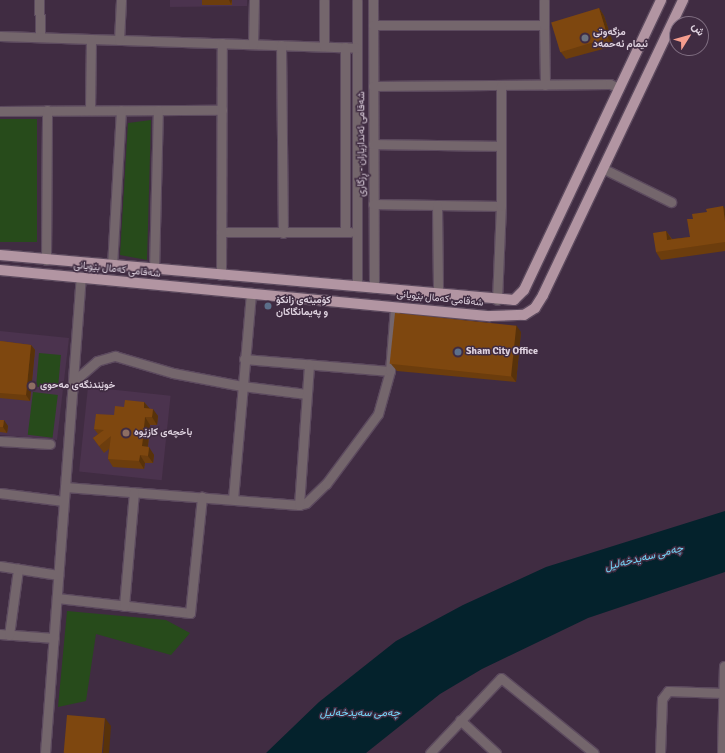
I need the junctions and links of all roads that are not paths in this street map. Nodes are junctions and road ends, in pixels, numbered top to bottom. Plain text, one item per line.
1 (39, 0) edge
2 (121, 0) edge
3 (254, 0) edge
4 (324, 0) edge
5 (357, 0) edge
6 (373, 0) edge
7 (544, 0) edge
8 (661, 0) edge
9 (683, 0) edge
10 (372, 25) junction
11 (544, 25) junction
12 (0, 36) edge
13 (40, 37) junction
14 (91, 39) junction
15 (120, 40) junction
16 (222, 43) junction
17 (253, 44) junction
18 (281, 45) junction
19 (324, 46) junction
20 (345, 47) junction
21 (357, 48) junction
22 (545, 85) junction
23 (373, 86) junction
24 (501, 86) junction
25 (619, 88) junction
26 (47, 110) junction
27 (90, 110) junction
28 (121, 110) junction
29 (158, 110) junction
30 (222, 110) junction
31 (0, 111) edge
32 (373, 144) junction
33 (501, 146) junction
34 (604, 169) junction
35 (671, 202) dead end
36 (373, 204) junction
37 (437, 205) junction
38 (501, 206) junction
39 (221, 232) junction
40 (345, 232) junction
41 (357, 232) junction
42 (283, 233) junction
43 (0, 255) edge
44 (46, 260) junction
45 (112, 266) junction
46 (141, 269) junction
47 (0, 270) edge
48 (154, 270) junction
49 (221, 275) junction
50 (81, 278) junction
51 (140, 284) junction
52 (357, 286) junction
53 (374, 288) junction
54 (411, 290) junction
55 (252, 293) junction
56 (438, 293) junction
57 (497, 300) junction
58 (395, 307) junction
59 (410, 308) junction
60 (244, 359) junction
61 (309, 364) junction
62 (390, 372) junction
63 (73, 382) junction
64 (242, 386) junction
65 (307, 394) junction
66 (0, 441) edge
67 (50, 444) dead end
68 (65, 487) junction
69 (134, 492) junction
70 (0, 493) edge
71 (202, 497) junction
72 (233, 500) junction
73 (64, 501) junction
74 (299, 505) junction
75 (0, 566) edge
76 (18, 569) junction
77 (58, 575) junction
78 (57, 598) junction
79 (124, 606) junction
80 (4, 635) edge
81 (54, 638) junction
82 (724, 666) edge
83 (724, 693) junction
84 (460, 720) junction
85 (724, 723) edge
86 (45, 753) edge
87 (430, 753) edge
88 (496, 753) edge
89 (594, 753) edge
90 (660, 753) edge
91 (723, 753) edge

1 - 13 street
2 - 15 street
3 - 17 street
4 - 19 street
5 - 21 street, شەقامی ئەندازیاران - ڕزگاری
6 - 10 street, شەقامی ئەندازیاران - ڕزگاری
7 - 11 street
8 - 25 main road, شەقامی کەمال بێویانی
9 - 34 main road, شەقامی کەمال بێویانی
10 - 11 street
10 - 23 street, شەقامی ئەندازیاران - ڕزگاری
11 - 22 street
12 - 13 street
13 - 14 street
14 - 15 street
14 - 27 street
15 - 16 street
16 - 17 street
16 - 30 street
17 - 18 street
18 - 19 street
18 - 42 street
19 - 20 street
20 - 21 street
20 - 40 street
21 - 41 street, شەقامی ئەندازیاران - ڕزگاری
22 - 24 street
22 - 25 street
23 - 24 street
23 - 32 street, شەقامی ئەندازیاران - ڕزگاری
24 - 33 street
25 - 57 main road, شەقامی کەمال بێویانی
26 - 27 street
26 - 31 street
26 - 44 street
27 - 28 street
28 - 29 street
28 - 45 street
29 - 30 street
29 - 48 street
30 - 39 street
32 - 33 street
32 - 36 street, شەقامی ئەندازیاران - ڕزگاری
33 - 38 street
34 - 35 street
34 - 59 main road, شەقامی کەمال بێویانی
36 - 37 street
36 - 53 street, شەقامی ئەندازیاران - ڕزگاری
37 - 38 street
37 - 56 street
38 - 57 street
39 - 42 street
39 - 49 street
40 - 41 street
40 - 42 street
41 - 52 street, شەقامی ئەندازیاران - ڕزگاری
43 - 44 main road, شەقامی کەمال بێویانی
44 - 45 main road, شەقامی کەمال بێویانی
45 - 46 main road, شەقامی کەمال بێویانی
46 - 48 main road, شەقامی کەمال بێویانی
46 - 51 main road
47 - 50 main road, شەقامی کەمال بێویانی
48 - 49 main road, شەقامی کەمال بێویانی
49 - 52 main road, شەقامی کەمال بێویانی
50 - 51 main road, شەقامی کەمال بێویانی
50 - 63 street
51 - 55 main road, شەقامی کەمال بێویانی
52 - 53 main road, شەقامی کەمال بێویانی
53 - 54 main road, شەقامی کەمال بێویانی
54 - 56 main road, شەقامی کەمال بێویانی
54 - 59 main road
55 - 58 main road, شەقامی کەمال بێویانی
55 - 60 street
56 - 57 main road, شەقامی کەمال بێویانی
58 - 59 main road, شەقامی کەمال بێویانی
58 - 62 street
60 - 61 street
60 - 64 street
61 - 62 street
61 - 65 street
62 - 74 street
63 - 64 street
63 - 68 street
64 - 65 street
64 - 72 street
65 - 74 street
66 - 67 street
68 - 69 street
68 - 73 street
69 - 71 street
69 - 79 street
70 - 73 street
71 - 72 street
71 - 79 street
72 - 74 street
73 - 77 street
75 - 76 street
76 - 77 street
76 - 80 street
77 - 78 street
78 - 79 street
78 - 81 street
80 - 81 street
81 - 86 street
82 - 83 street
83 - 85 street
83 - 90 street
84 - 87 street
84 - 88 street
84 - 89 street
85 - 91 street

